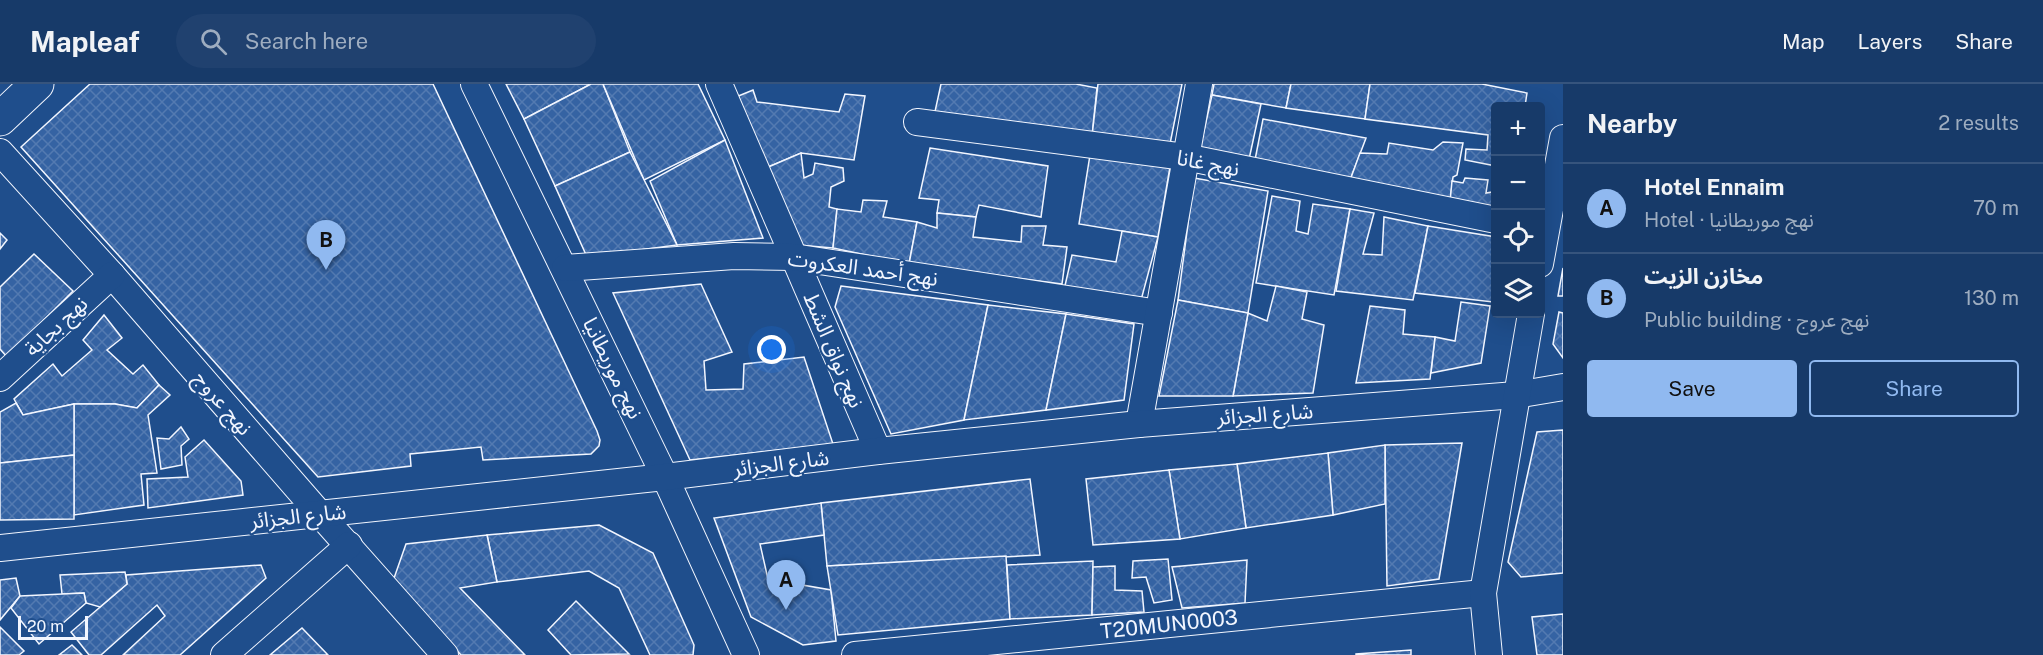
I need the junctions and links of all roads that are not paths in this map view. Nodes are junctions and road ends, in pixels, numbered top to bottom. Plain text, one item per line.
1 (37, 84) edge
2 (474, 84) edge
3 (719, 84) edge
4 (1199, 84) edge
5 (0, 118) edge
6 (917, 122) dead end
7 (1563, 138) edge
8 (0, 152) edge
9 (1185, 158) junction
10 (1491, 219) edge
11 (1545, 225) edge
12 (793, 257) junction
13 (565, 268) junction
14 (112, 275) junction
15 (1160, 313) junction
16 (1530, 318) edge
17 (0, 378) edge
18 (1563, 387) edge
19 (1516, 394) junction
20 (1139, 424) junction
21 (878, 452) junction
22 (665, 477) junction
23 (319, 513) junction
24 (349, 545) junction
25 (0, 548) edge
26 (1483, 593) junction
27 (1010, 647) edge
28 (224, 655) edge
29 (446, 655) edge
30 (746, 655) edge
31 (855, 655) edge
32 (1489, 655) edge

1 - 5 main road
2 - 13 street, نهج موريطانيا
3 - 12 street, نهج نواق الشط
4 - 9 street
6 - 9 street, نهج غانا
7 - 11 street
8 - 14 street, نهج عروج
9 - 10 street, نهج غانا
9 - 15 street
12 - 13 street, نهج أحمد العكروت
12 - 15 street, نهج أحمد العكروت
12 - 21 street, نهج نواق الشط
13 - 22 street, نهج موريطانيا
14 - 17 street, نهج بجاية
14 - 23 street, نهج عروج
15 - 20 street
16 - 19 street
18 - 19 street, شارع الجزائر
19 - 20 street, شارع الجزائر
19 - 26 street
20 - 21 street, شارع الجزائر
21 - 22 street, شارع الجزائر
22 - 23 street, شارع الجزائر
22 - 30 street, نهج موريطانيا
23 - 24 street, نهج عروج
23 - 25 street, شارع الجزائر
24 - 28 street
24 - 29 street, نهج عروج
26 - 27 street, T20MUN0003
26 - 32 street
27 - 31 street, T20MUN0003

